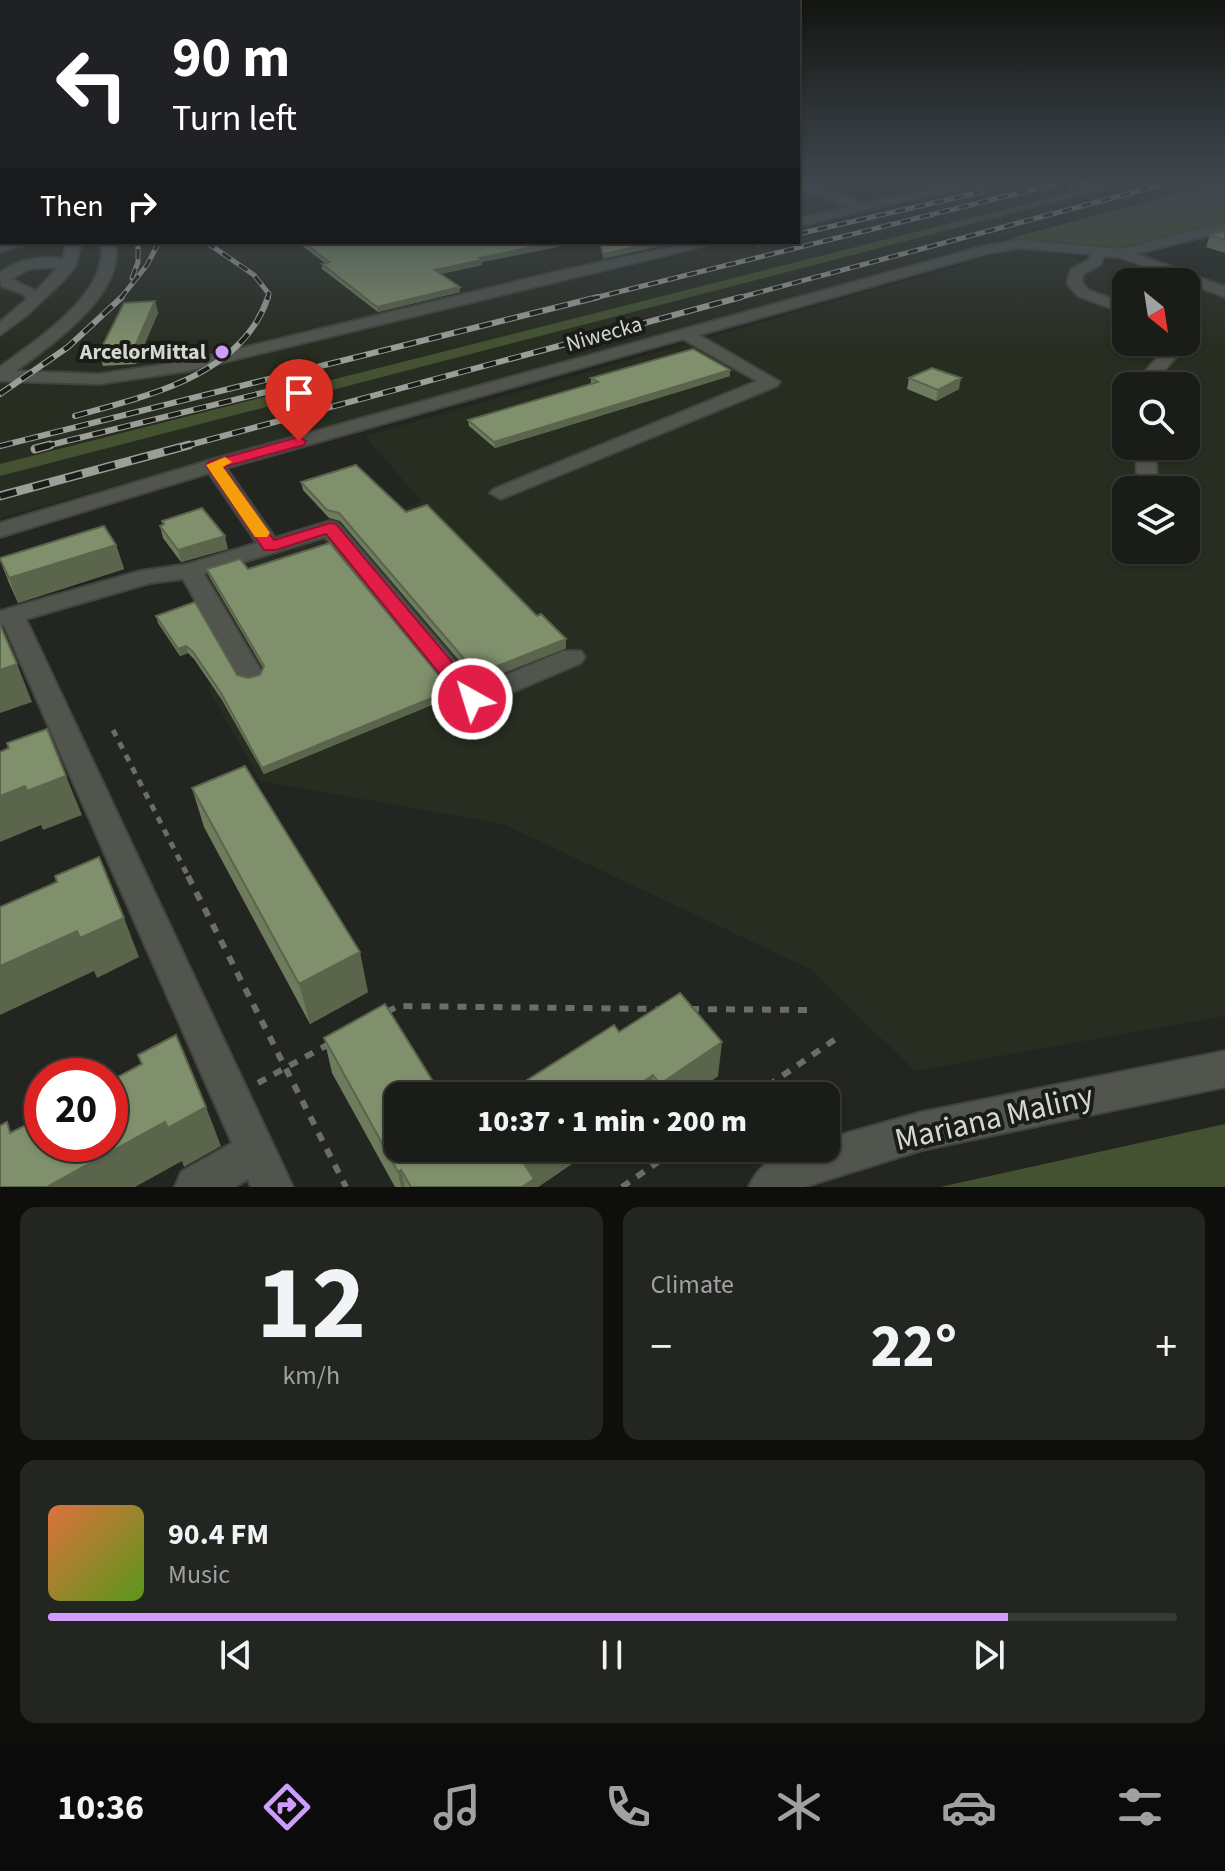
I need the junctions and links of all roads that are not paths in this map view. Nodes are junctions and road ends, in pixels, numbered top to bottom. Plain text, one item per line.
1 (1179, 238) edge
2 (74, 244) edge
3 (109, 244) edge
4 (704, 244) edge
5 (1098, 253) junction
6 (1121, 253) junction
7 (69, 265) junction
8 (2, 280) edge
9 (1225, 292) edge
10 (35, 299) junction
11 (1112, 304) edge
12 (0, 330) edge
13 (686, 334) junction
14 (1169, 356) edge
15 (1154, 372) edge
16 (0, 375) edge
17 (214, 465) junction
18 (501, 493) dead end
19 (0, 530) edge
20 (270, 546) junction
21 (190, 571) junction
22 (7, 618) edge
23 (572, 657) dead end
24 (250, 674) edge
25 (1225, 1069) edge
26 (264, 1170) edge
27 (196, 1187) edge
28 (770, 1187) edge

1 - 6 street, Niwecka
2 - 7 street
3 - 16 street
4 - 16 street
5 - 6 street, Niwecka
5 - 11 street
5 - 13 street, Niwecka
6 - 9 street
7 - 8 street
7 - 10 street
8 - 10 street
10 - 12 street
13 - 17 street, Niwecka
13 - 18 street
14 - 15 street
17 - 19 street, Niwecka
17 - 20 street
20 - 21 street
20 - 23 street
21 - 22 street
21 - 24 street
22 - 26 street
25 - 28 street, Mariana Maliny
26 - 27 street

